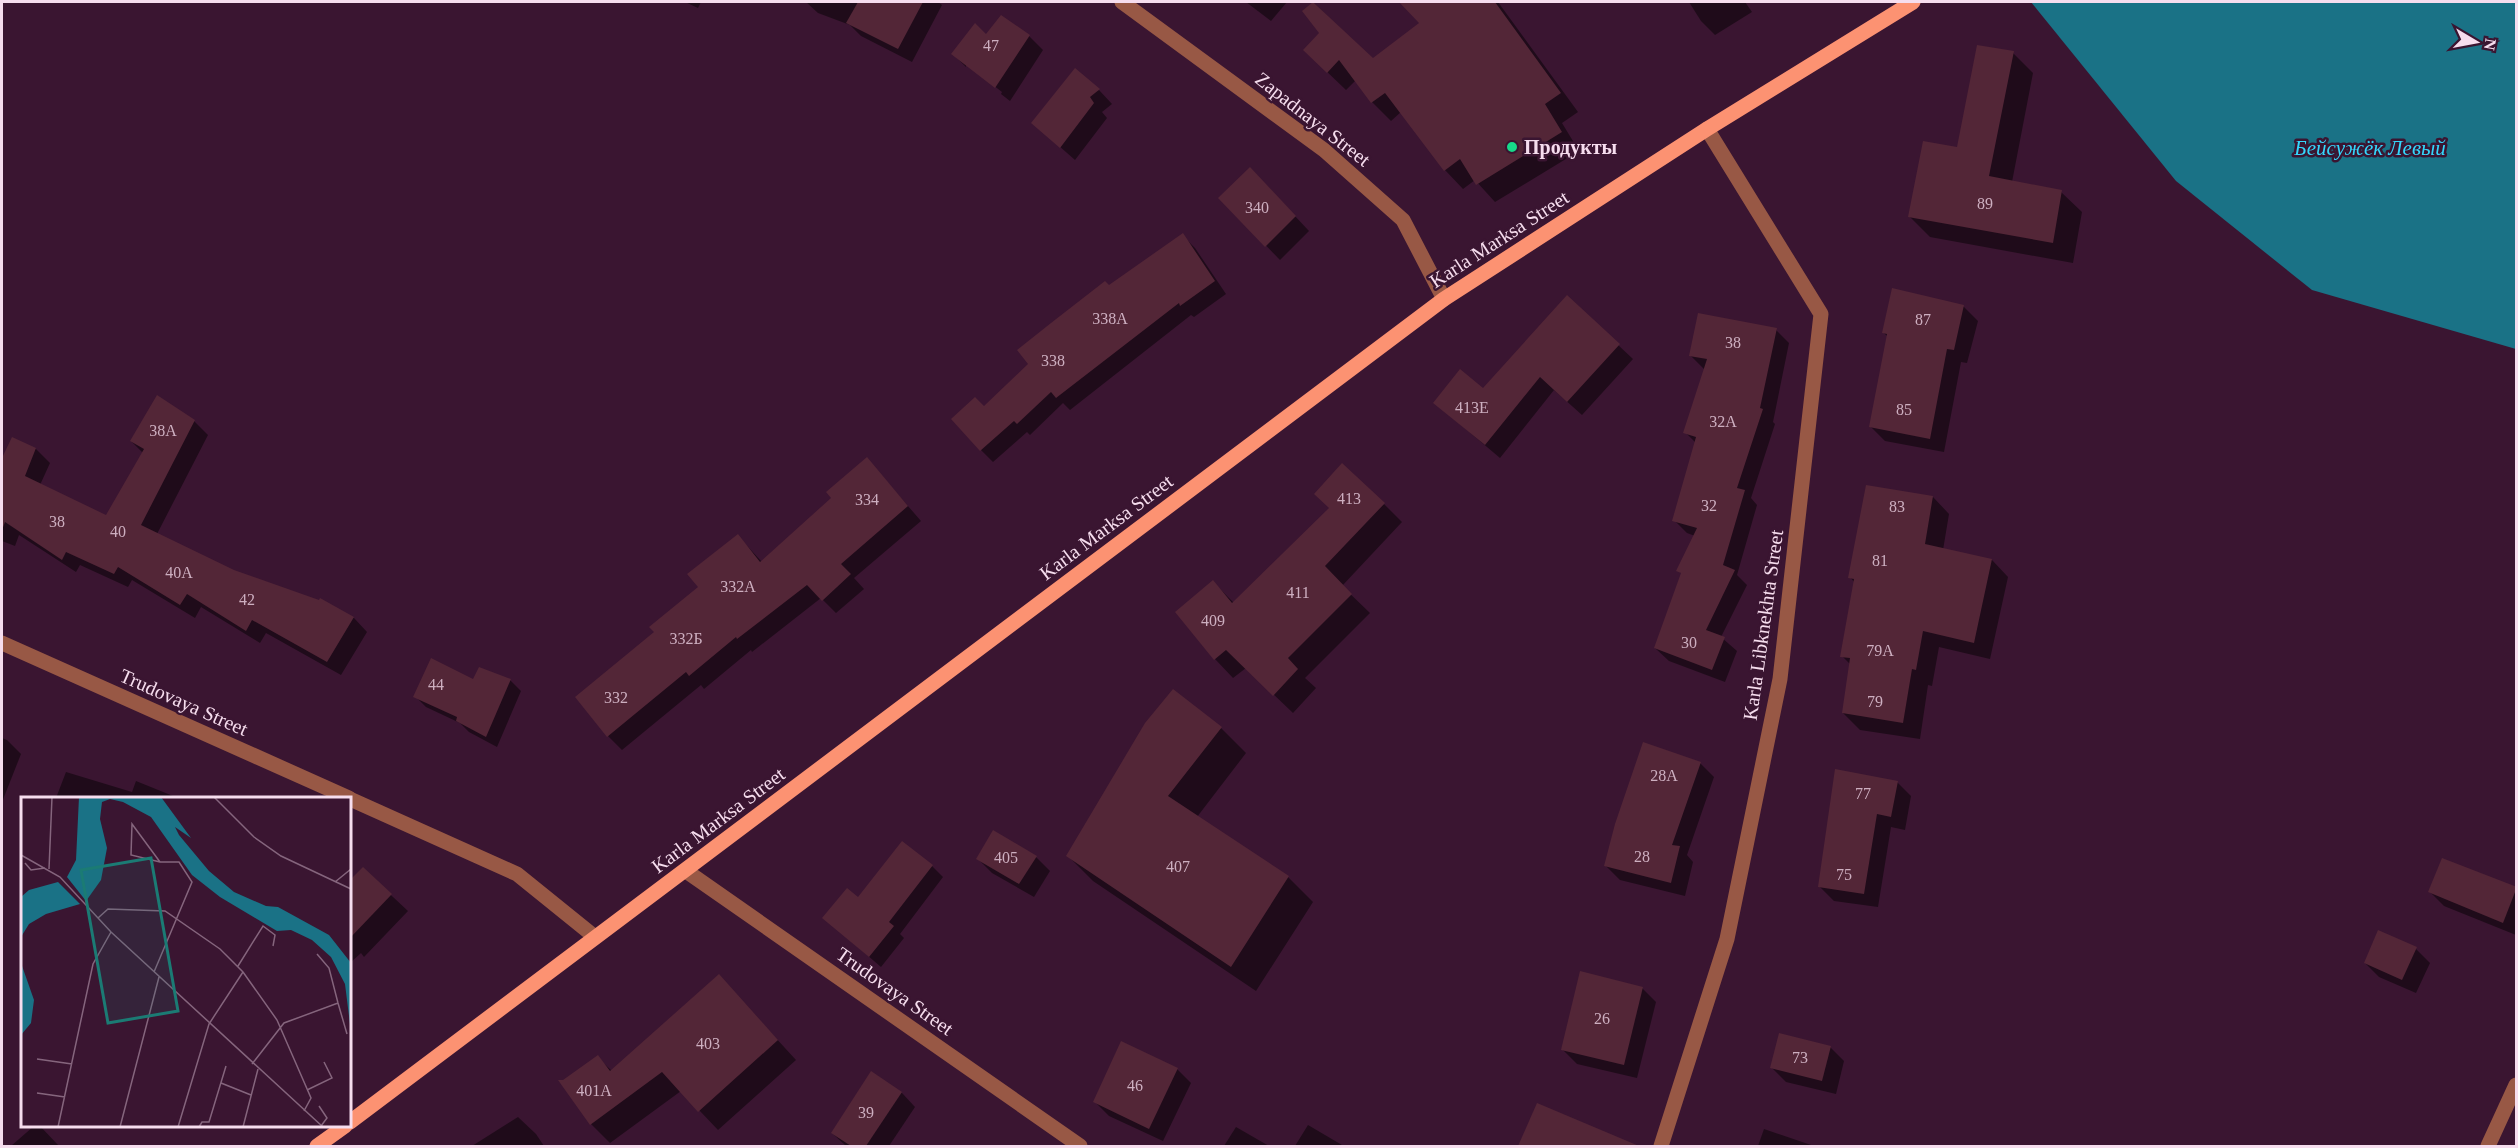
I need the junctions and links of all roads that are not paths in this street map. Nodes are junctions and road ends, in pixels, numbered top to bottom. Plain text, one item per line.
1 (1122, 2) edge
2 (1913, 2) edge
3 (1707, 129) junction
4 (1444, 299) junction
5 (2, 643) edge
6 (345, 797) edge
7 (351, 800) edge
8 (686, 871) junction
9 (595, 937) junction
10 (2517, 1085) edge
11 (351, 1121) edge
12 (342, 1127) edge
13 (317, 1146) edge
14 (1080, 1146) edge
15 (1661, 1146) edge
16 (2488, 1146) edge

1 - 4 street, Zapadnaya Street
2 - 3 main road, Karla Marksa Street
3 - 4 main road, Karla Marksa Street
3 - 15 street, Karla Libknekhta Street
4 - 8 main road, Karla Marksa Street
5 - 6 street, Trudovaya Street
7 - 9 street, Trudovaya Street
8 - 9 main road, Karla Marksa Street
8 - 14 street, Trudovaya Street
9 - 11 main road, Karla Marksa Street
10 - 16 street
12 - 13 main road

